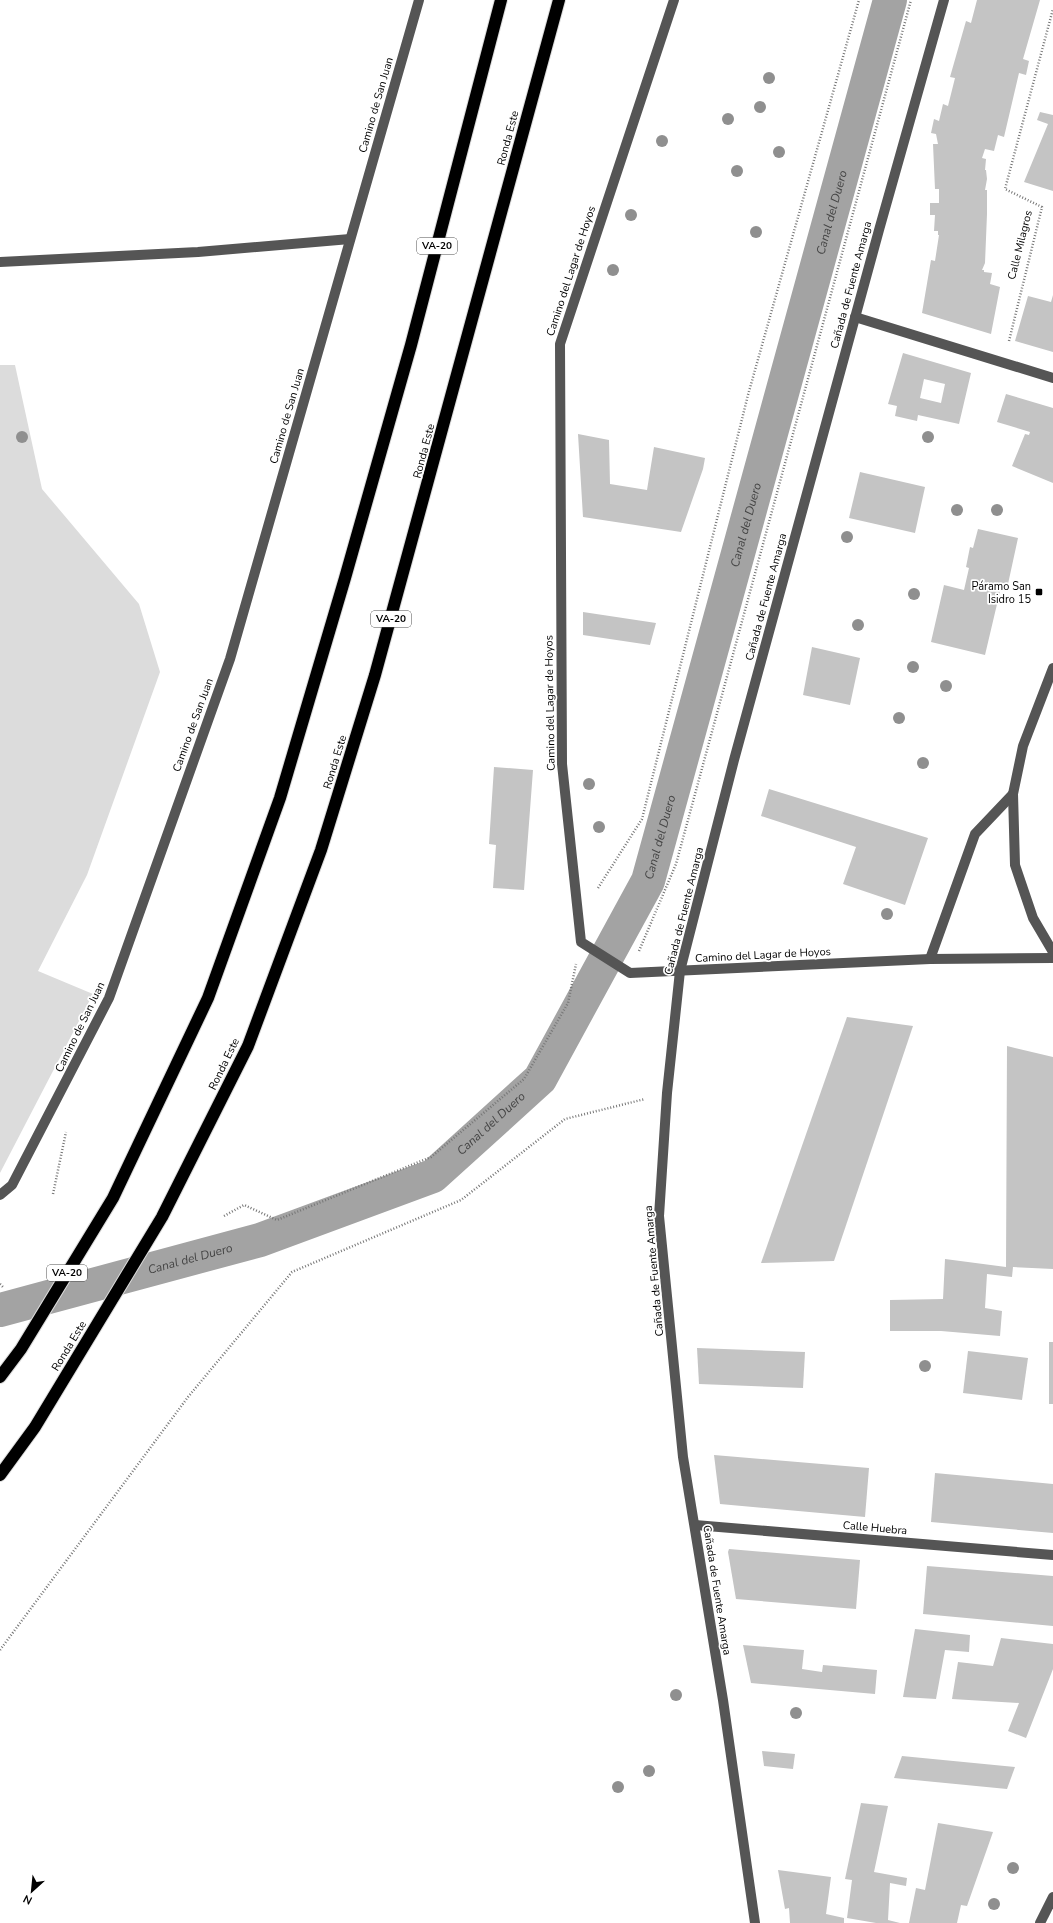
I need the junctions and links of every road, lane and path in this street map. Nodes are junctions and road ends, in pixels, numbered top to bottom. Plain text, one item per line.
1 (419, 0) edge
2 (501, 0) edge
3 (558, 0) edge
4 (674, 0) edge
5 (859, 0) edge
6 (911, 0) edge
7 (944, 0) edge
8 (1053, 9) edge
9 (350, 239) junction
10 (0, 262) edge
11 (855, 317) junction
12 (1003, 362) junction
13 (1053, 378) edge
14 (1053, 668) edge
15 (1012, 794) junction
16 (578, 918) junction
17 (581, 942) junction
18 (1053, 952) edge
19 (1053, 958) edge
20 (930, 959) junction
21 (680, 971) junction
22 (630, 973) junction
23 (667, 1093) junction
24 (0, 1194) edge
25 (224, 1216) dead end
26 (0, 1284) edge
27 (3, 1287) dead end
28 (0, 1377) edge
29 (0, 1475) edge
30 (695, 1524) junction
31 (1053, 1555) edge
32 (0, 1650) edge
33 (1053, 1897) edge
34 (755, 1923) edge
35 (1040, 1923) edge

1 - 9 street, Camino de San Juan
2 - 28 highway, VA-20
3 - 29 highway, Ronda Este / VA-20
4 - 16 street, Camino del Lagar de Hoyos
5 - 16 path
6 - 22 path
7 - 11 street, Cañada de Fuente Amarga
8 - 12 path, Calle Milagros
9 - 10 street
9 - 24 street, Camino de San Juan
11 - 12 street
11 - 21 street, Cañada de Fuente Amarga
12 - 13 street
14 - 15 street
15 - 18 street
15 - 20 street
16 - 17 street, Camino del Lagar de Hoyos
17 - 22 street
17 - 25 path
19 - 20 street, Camino del Lagar de Hoyos
20 - 21 street, Camino del Lagar de Hoyos
21 - 22 street, Camino del Lagar de Hoyos
21 - 23 street, Cañada de Fuente Amarga
23 - 30 street, Cañada de Fuente Amarga
23 - 32 path
26 - 27 path
30 - 31 street, Calle Huebra
30 - 34 street, Cañada de Fuente Amarga
33 - 35 street

